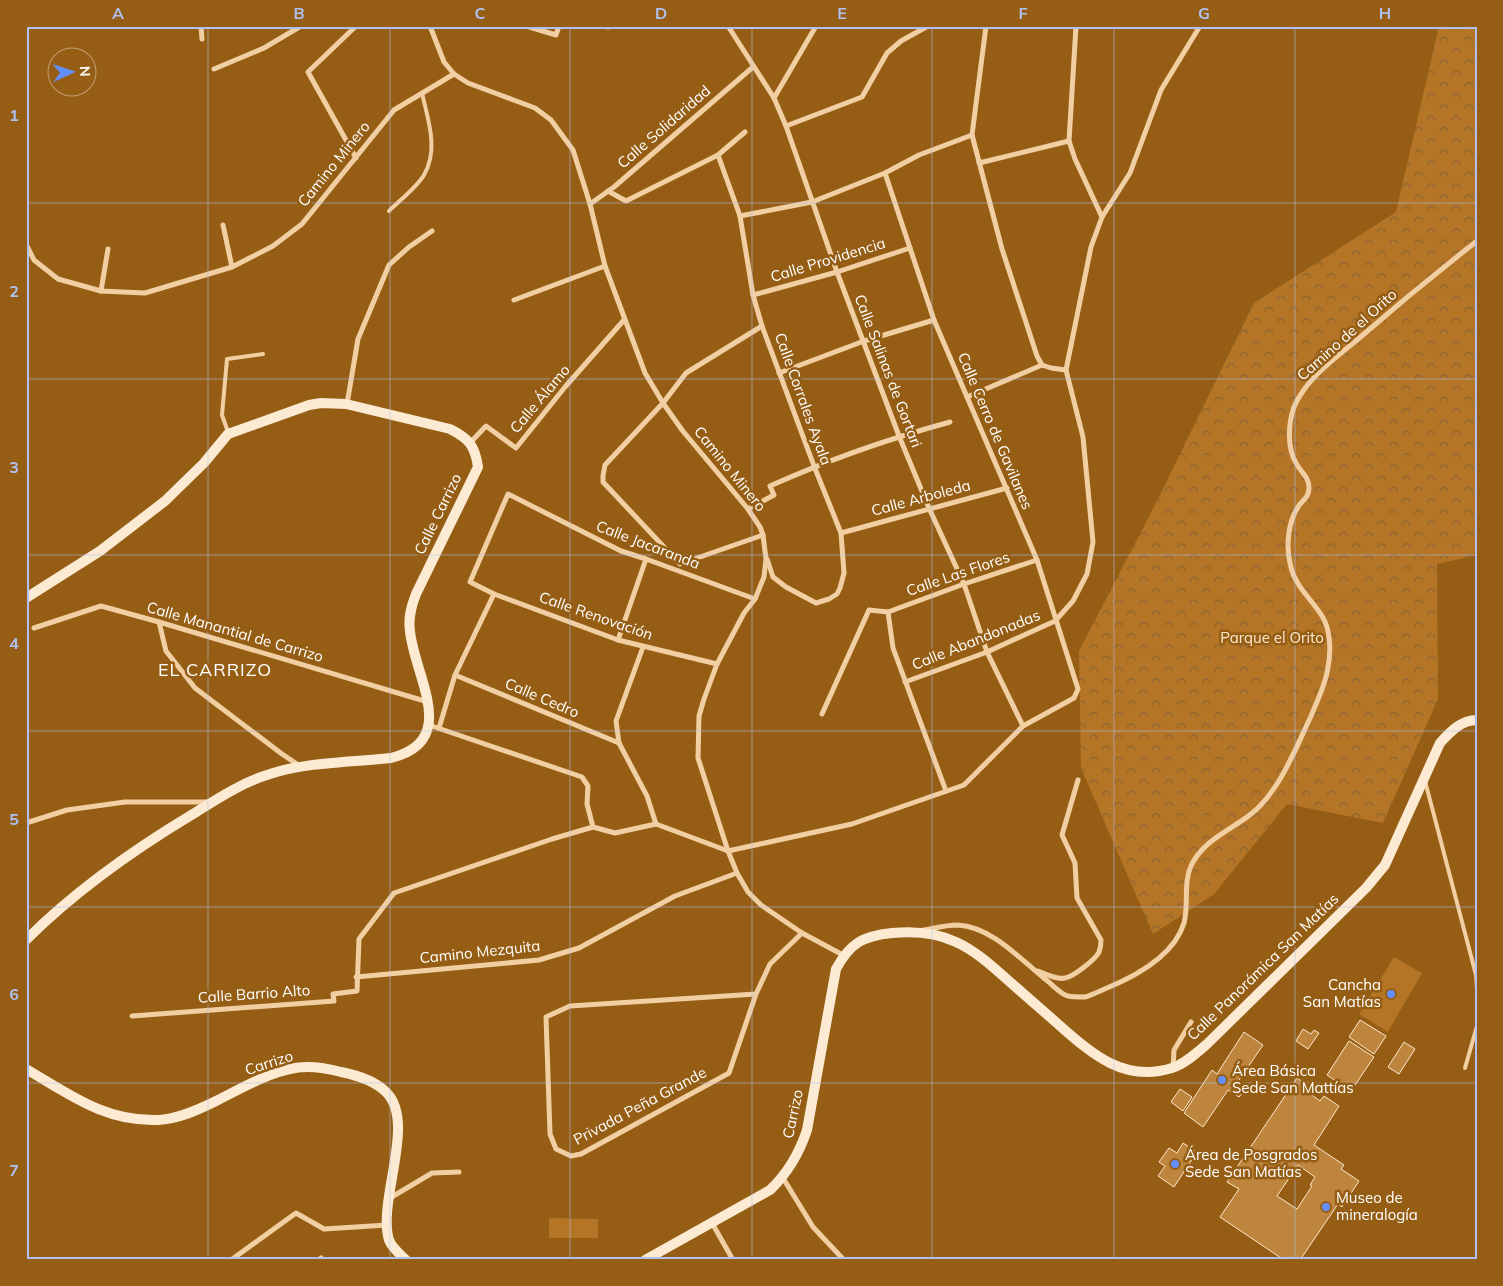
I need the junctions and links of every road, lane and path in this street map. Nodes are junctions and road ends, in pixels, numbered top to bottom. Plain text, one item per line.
1 (201, 26) edge
2 (300, 26) edge
3 (356, 26) edge
4 (430, 26) edge
5 (526, 26) edge
6 (559, 26) edge
7 (728, 26) edge
8 (816, 26) edge
9 (928, 26) edge
10 (986, 26) edge
11 (1076, 26) edge
12 (1200, 26) edge
13 (202, 39) dead end
14 (754, 67) junction
15 (214, 69) dead end
16 (454, 74) junction
17 (422, 93) junction
18 (774, 98) junction
19 (786, 126) junction
20 (745, 132) dead end
21 (972, 135) junction
22 (1069, 140) junction
23 (718, 155) junction
24 (356, 158) junction
25 (980, 163) junction
26 (885, 173) junction
27 (608, 191) junction
28 (812, 202) junction
29 (590, 204) junction
30 (389, 211) dead end
31 (740, 216) junction
32 (1102, 217) junction
33 (223, 224) dead end
34 (432, 231) dead end
35 (1477, 241) edge
36 (26, 244) edge
37 (910, 248) junction
38 (108, 249) dead end
39 (605, 266) junction
40 (232, 267) junction
41 (837, 272) junction
42 (101, 292) junction
43 (753, 295) junction
44 (514, 300) dead end
45 (624, 320) junction
46 (934, 320) junction
47 (762, 326) junction
48 (864, 342) junction
49 (263, 354) dead end
50 (1042, 365) junction
51 (1066, 370) junction
52 (779, 374) junction
53 (967, 397) junction
54 (663, 403) junction
55 (346, 404) junction
56 (950, 422) dead end
57 (228, 434) junction
58 (899, 436) junction
59 (470, 443) junction
60 (814, 466) junction
61 (1007, 488) junction
62 (929, 508) junction
63 (748, 509) junction
64 (841, 533) junction
65 (763, 535) junction
66 (646, 559) junction
67 (766, 559) junction
68 (1037, 560) junction
69 (470, 582) joint
70 (964, 584) junction
71 (494, 594) junction
72 (26, 598) edge
73 (755, 599) junction
74 (888, 612) junction
75 (1055, 621) junction
76 (159, 622) junction
77 (34, 628) dead end
78 (618, 640) junction
79 (643, 646) junction
80 (987, 652) junction
81 (717, 664) junction
82 (456, 676) junction
83 (905, 682) junction
84 (429, 702) junction
85 (822, 714) dead end
86 (1477, 720) edge
87 (1022, 726) junction
88 (434, 727) junction
89 (619, 743) junction
90 (302, 767) junction
91 (1424, 779) junction
92 (1078, 780) dead end
93 (946, 792) junction
94 (213, 802) junction
95 (26, 823) edge
96 (656, 824) junction
97 (593, 828) junction
98 (728, 851) junction
99 (737, 873) junction
100 (914, 932) junction
101 (802, 933) junction
102 (26, 940) edge
103 (844, 955) junction
104 (1033, 969) junction
105 (356, 977) junction
106 (1477, 988) edge
107 (756, 994) junction
108 (132, 1016) dead end
109 (1191, 1022) dead end
110 (1477, 1026) edge
111 (1173, 1068) junction
112 (1465, 1068) dead end
113 (26, 1069) edge
114 (459, 1172) dead end
115 (783, 1178) junction
116 (390, 1198) junction
117 (712, 1222) junction
118 (387, 1225) junction
119 (231, 1260) edge
120 (318, 1260) edge
121 (322, 1260) edge
122 (406, 1260) edge
123 (645, 1260) edge
124 (733, 1260) edge
125 (844, 1260) edge

1 - 13 street
2 - 15 street
3 - 24 street
4 - 16 street, Camino Minero
5 - 6 street
7 - 14 street, Calle Salinas de Gortari
8 - 18 street
9 - 19 street
10 - 21 street
11 - 22 street
12 - 32 street
14 - 18 street, Calle Salinas de Gortari
14 - 27 street, Calle Solidaridad
16 - 17 street, Camino Minero
16 - 29 street, Camino Minero
17 - 24 street, Camino Minero
17 - 30 lane
18 - 19 street, Calle Salinas de Gortari
19 - 28 street, Calle Salinas de Gortari
20 - 23 street
21 - 25 street
21 - 26 street
22 - 25 street
22 - 32 street
23 - 27 street
23 - 31 street, Calle Corrales Ayala
24 - 40 street, Camino Minero
25 - 50 street
26 - 28 street
26 - 37 street, Calle Cerro de Gavilanes
27 - 29 street, Calle Solidaridad
28 - 31 street
28 - 41 street, Calle Salinas de Gortari
29 - 39 street, Camino Minero
31 - 43 street, Calle Corrales Ayala
32 - 51 street
33 - 40 street
34 - 55 street
35 - 104 street, Camino de el Orito
36 - 42 street, Camino Minero
37 - 41 street, Calle Providencia
37 - 46 street, Calle Cerro de Gavilanes
38 - 42 street
39 - 44 street
39 - 45 street, Camino Minero
40 - 42 street, Camino Minero
41 - 43 street, Calle Providencia
41 - 48 street, Calle Salinas de Gortari
43 - 47 street, Calle Corrales Ayala
45 - 54 street, Camino Minero
45 - 59 street, Calle Álamo
46 - 48 street
46 - 53 street, Calle Cerro de Gavilanes
47 - 52 street, Calle Corrales Ayala
47 - 54 street
48 - 52 street
48 - 58 street, Calle Salinas de Gortari
49 - 57 lane
50 - 51 street
50 - 53 street
51 - 75 street
52 - 60 street, Calle Corrales Ayala
53 - 61 street, Calle Cerro de Gavilanes
54 - 63 street, Camino Minero
54 - 65 street, Calle Jacaranda
55 - 57 street
55 - 59 street
56 - 58 street
57 - 72 street
58 - 60 street
58 - 62 street, Calle Salinas de Gortari
59 - 84 street, Calle Carrizo
60 - 63 street
60 - 64 street, Calle Corrales Ayala
61 - 62 street, Calle Arboleda
61 - 68 street, Calle Cerro de Gavilanes
62 - 64 street, Calle Arboleda
62 - 70 street, Calle Salinas de Gortari
63 - 65 street, Camino Minero
64 - 67 street, Calle Corrales Ayala
65 - 67 street, Camino Minero
66 - 69 street, Calle Jacaranda
66 - 73 street, Calle Jacaranda
66 - 78 street
67 - 73 street, Camino Minero
68 - 70 street, Calle Las Flores
68 - 75 street, Calle Cerro de Gavilanes
69 - 71 street, Calle Renovación
70 - 74 street, Calle Las Flores
70 - 80 street, Calle Salinas de Gortari
71 - 78 street, Calle Renovación
71 - 82 street
73 - 81 street, Camino Minero
74 - 83 street
74 - 85 street, Calle Las Flores
75 - 80 street, Calle Abandonadas
75 - 87 street, Calle Cerro de Gavilanes
76 - 77 street, Calle Manantial de Carrizo
76 - 84 street, Calle Manantial de Carrizo
76 - 90 street
78 - 79 street, Calle Renovación
79 - 81 street, Calle Renovación
79 - 89 street
80 - 83 street, Calle Abandonadas
80 - 87 street, Calle Salinas de Gortari
81 - 98 street, Camino Minero
82 - 88 street
82 - 89 street, Calle Cedro
83 - 93 street
84 - 88 street, Calle Carrizo
86 - 91 street, Calle Panorámica San Matías
87 - 93 street
88 - 90 street
88 - 97 street
89 - 96 street
90 - 94 street
91 - 106 lane
91 - 111 street, Calle Panorámica San Matías
92 - 104 street
93 - 98 street
94 - 95 street
94 - 102 street
96 - 97 street
96 - 98 street
97 - 105 street
98 - 99 street, Camino Minero
99 - 101 street, Camino Minero
99 - 105 street, Camino Mezquita
100 - 103 street, Calle Panorámica San Matías
100 - 104 street, Camino de el Orito
100 - 111 street, Calle Panorámica San Matías
101 - 103 street, Camino Minero
101 - 107 street, Privada Peña Grande
103 - 115 street, Carrizo
105 - 108 street, Calle Barrio Alto
107 - 107 street, Privada Peña Grande
109 - 111 street
110 - 112 lane
113 - 116 street, Carrizo
114 - 116 street
115 - 117 street, Carrizo
115 - 125 street
116 - 118 street, Carrizo
117 - 123 street, Carrizo
117 - 124 street
118 - 119 street
118 - 122 street, Carrizo
120 - 121 street

